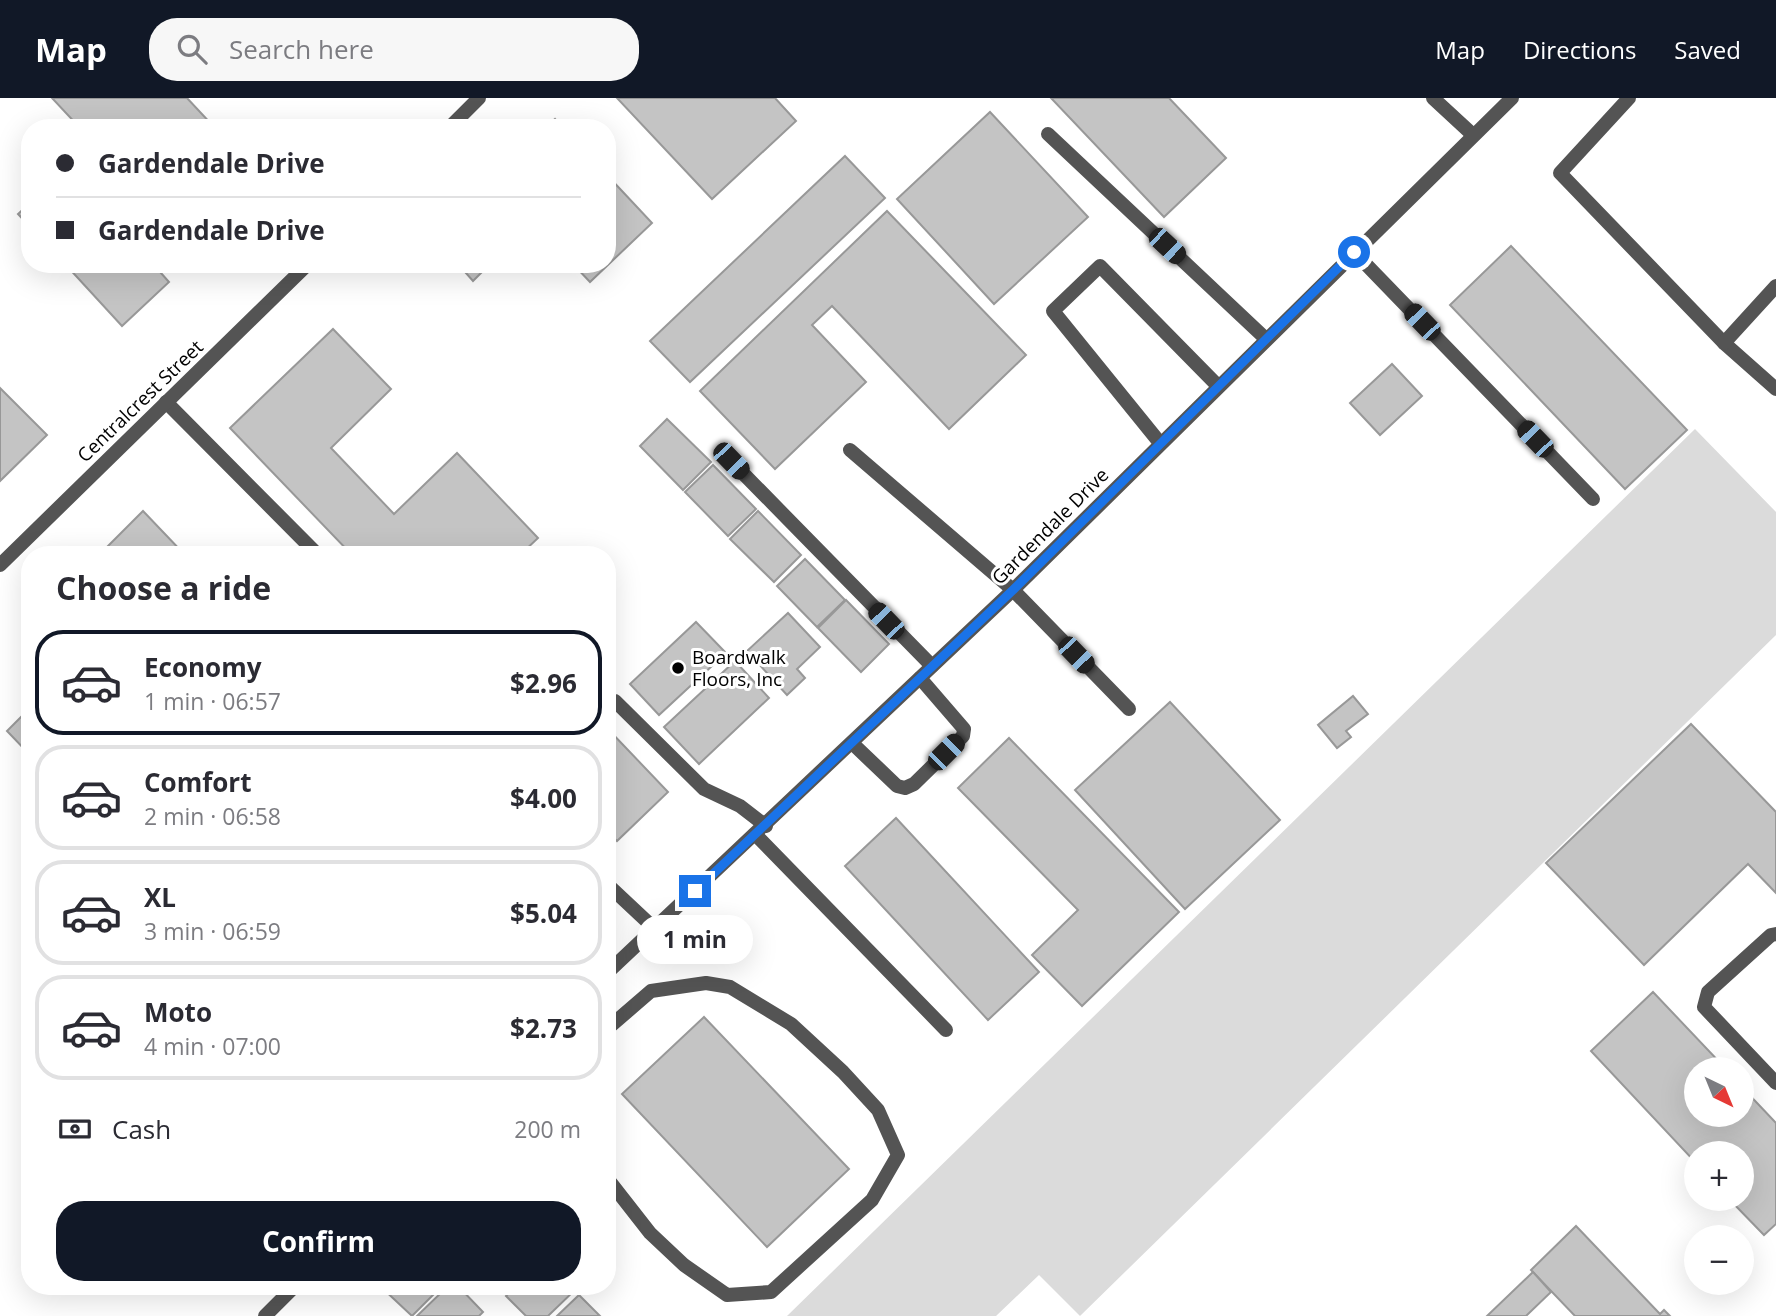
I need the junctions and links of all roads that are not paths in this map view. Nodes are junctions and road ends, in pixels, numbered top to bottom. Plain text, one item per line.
1 (479, 98) edge
2 (1433, 98) edge
3 (1512, 98) edge
4 (1629, 98) edge
5 (458, 119) edge
6 (1048, 134) dead end
7 (1473, 135) junction
8 (1354, 252) junction
9 (299, 273) edge
10 (1776, 286) edge
11 (1266, 339) junction
12 (1724, 343) junction
13 (1218, 386) junction
14 (1776, 389) edge
15 (166, 402) junction
16 (1160, 443) junction
17 (850, 450) dead end
18 (731, 461) dead end
19 (1593, 499) dead end
20 (309, 546) edge
21 (0, 565) edge
22 (1013, 590) junction
23 (932, 667) junction
24 (920, 678) junction
25 (616, 702) edge
26 (1129, 709) dead end
27 (852, 743) junction
28 (761, 830) junction
29 (616, 892) edge
30 (655, 929) junction
31 (1776, 934) edge
32 (616, 965) edge
33 (616, 1017) edge
34 (946, 1030) dead end
35 (1776, 1083) edge
36 (616, 1190) edge
37 (286, 1295) edge
38 (265, 1316) edge

1 - 5 street
2 - 7 street
3 - 7 street, Gardendale Drive
4 - 12 street
6 - 11 street
7 - 8 street, Gardendale Drive
8 - 11 street, Gardendale Drive
8 - 19 street
9 - 15 street, Centralcrest Street
10 - 12 street
11 - 13 street, Gardendale Drive
12 - 14 street
13 - 16 street, Gardendale Drive
13 - 16 street
15 - 20 street
15 - 21 street, Centralcrest Street
16 - 22 street, Gardendale Drive
17 - 22 street
18 - 23 street
22 - 23 street, Gardendale Drive
22 - 26 street
23 - 24 street, Gardendale Drive
24 - 27 street, Gardendale Drive
24 - 27 street
25 - 28 street
27 - 28 street, Gardendale Drive
28 - 30 street, Gardendale Drive
28 - 34 street
29 - 30 street
30 - 32 street, Gardendale Drive
31 - 35 street
33 - 36 street
37 - 38 street

